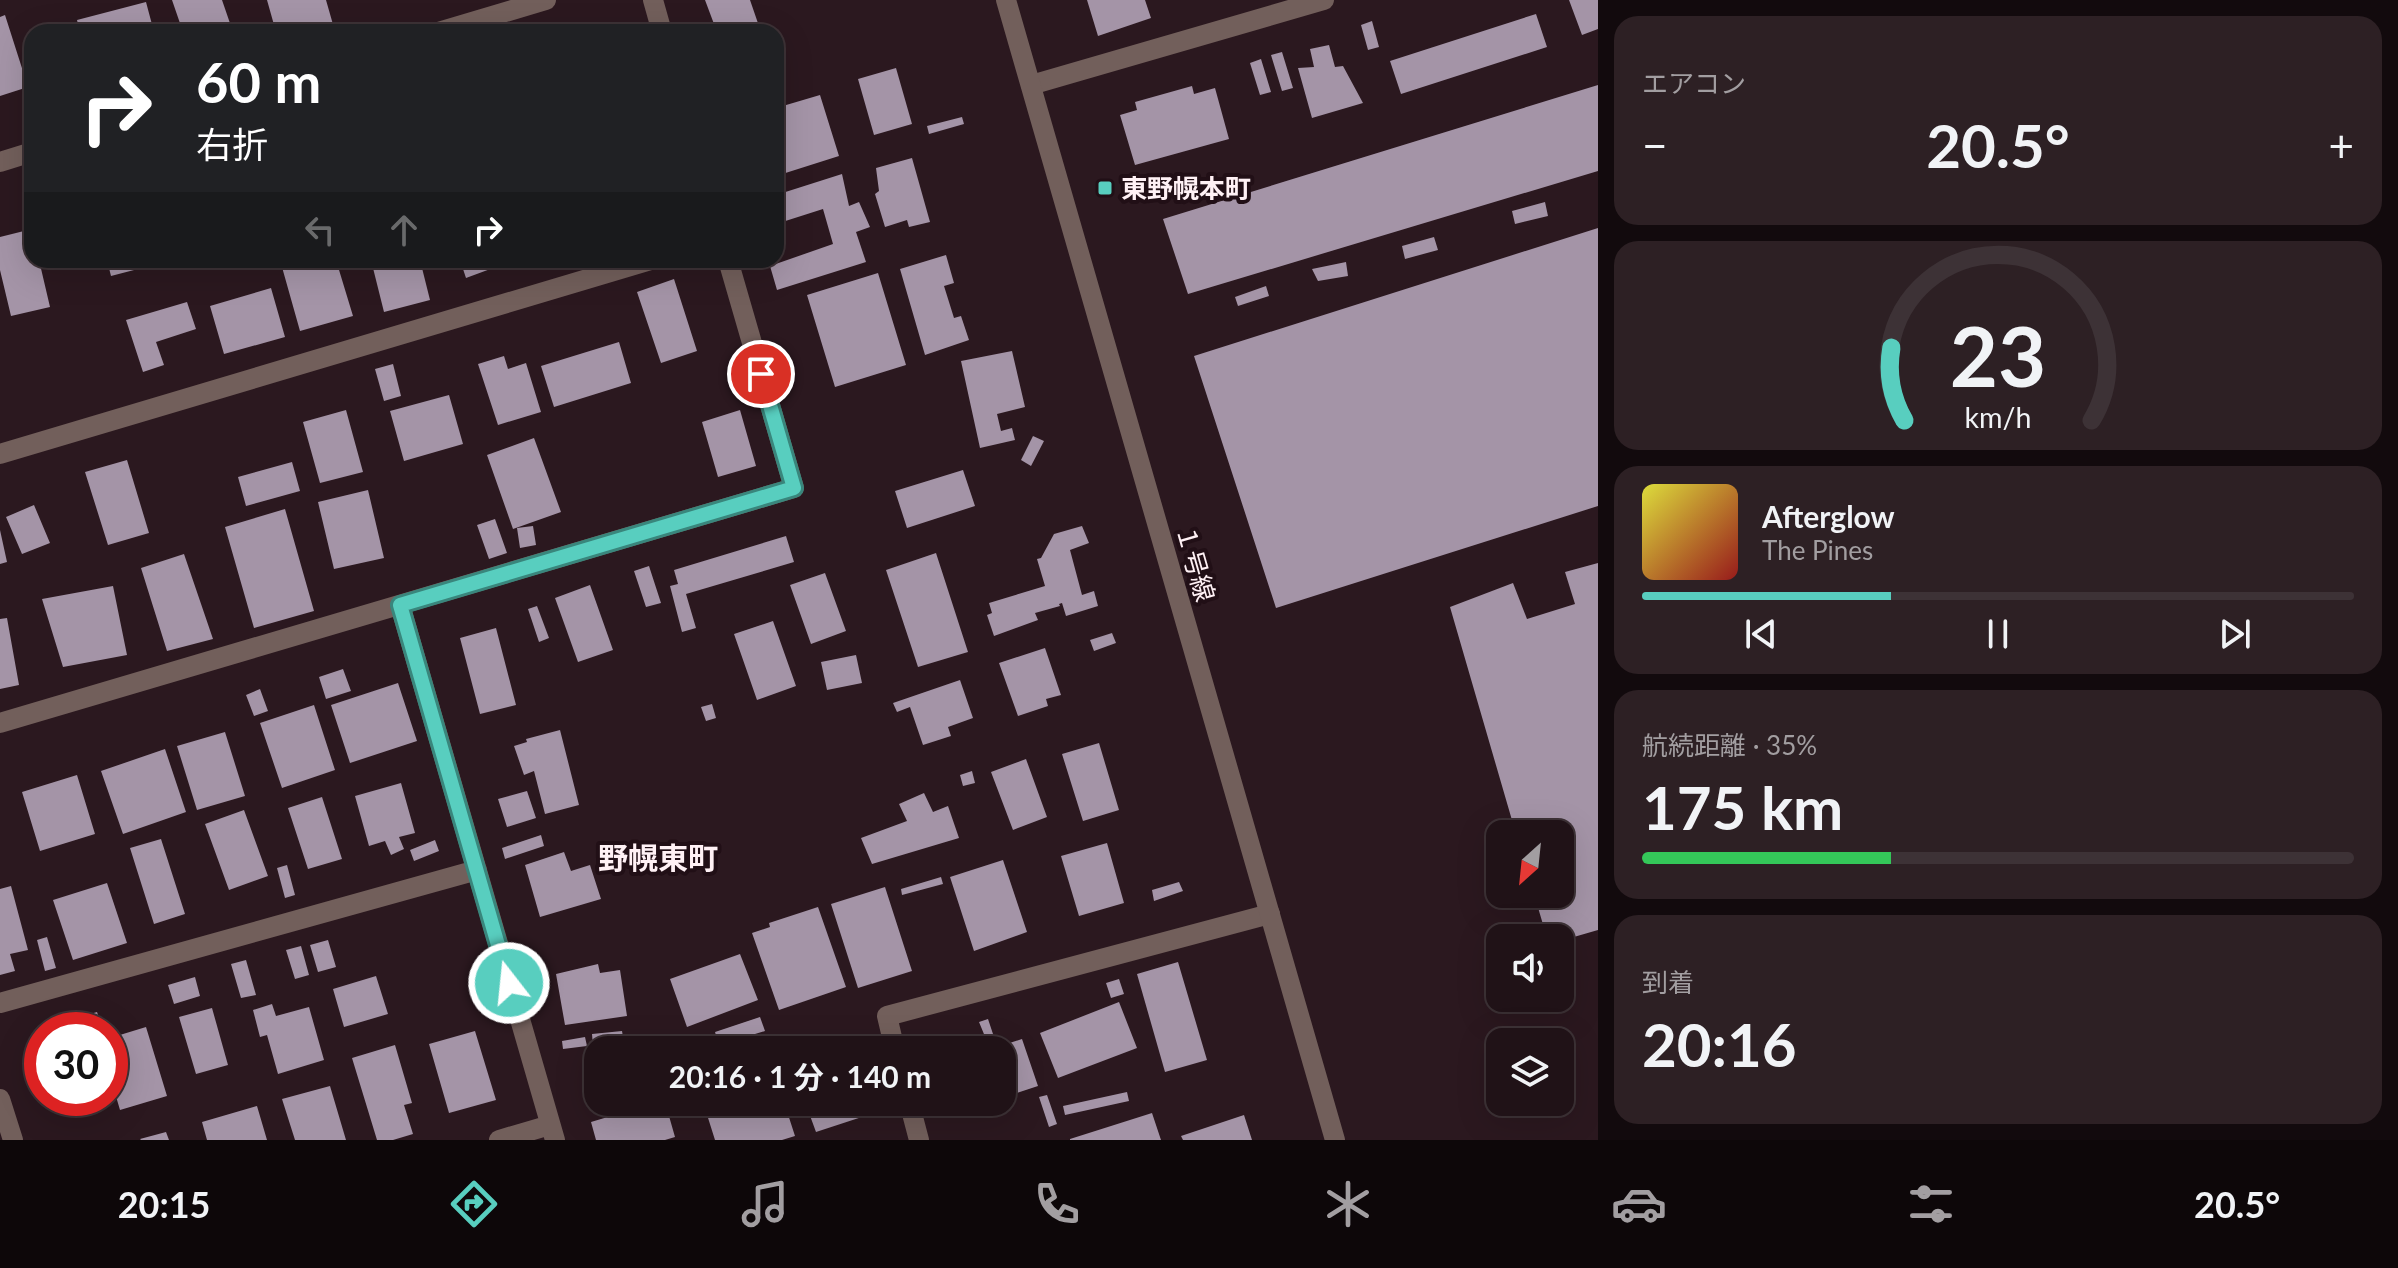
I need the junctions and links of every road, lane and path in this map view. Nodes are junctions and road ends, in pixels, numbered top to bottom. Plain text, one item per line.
1 (546, 0) edge
2 (653, 0) edge
3 (1006, 0) edge
4 (1324, 0) edge
5 (465, 24) edge
6 (660, 24) edge
7 (1031, 85) junction
8 (24, 154) edge
9 (0, 162) edge
10 (624, 268) edge
11 (730, 268) edge
12 (0, 454) edge
13 (400, 605) junction
14 (0, 723) edge
15 (477, 870) junction
16 (1270, 914) junction
17 (0, 1003) edge
18 (892, 1036) edge
19 (0, 1099) edge
20 (913, 1116) edge
21 (552, 1132) edge
22 (13, 1140) edge
23 (499, 1140) edge
24 (919, 1140) edge
25 (1335, 1140) edge

1 - 5 street
2 - 6 street
3 - 7 street, １号線
4 - 7 street
7 - 16 street, １号線
8 - 9 street
10 - 12 street
11 - 13 street
13 - 14 street
13 - 15 street
15 - 17 street
15 - 21 street
16 - 18 street
16 - 25 street, １号線
19 - 22 street
20 - 24 street
21 - 23 street

